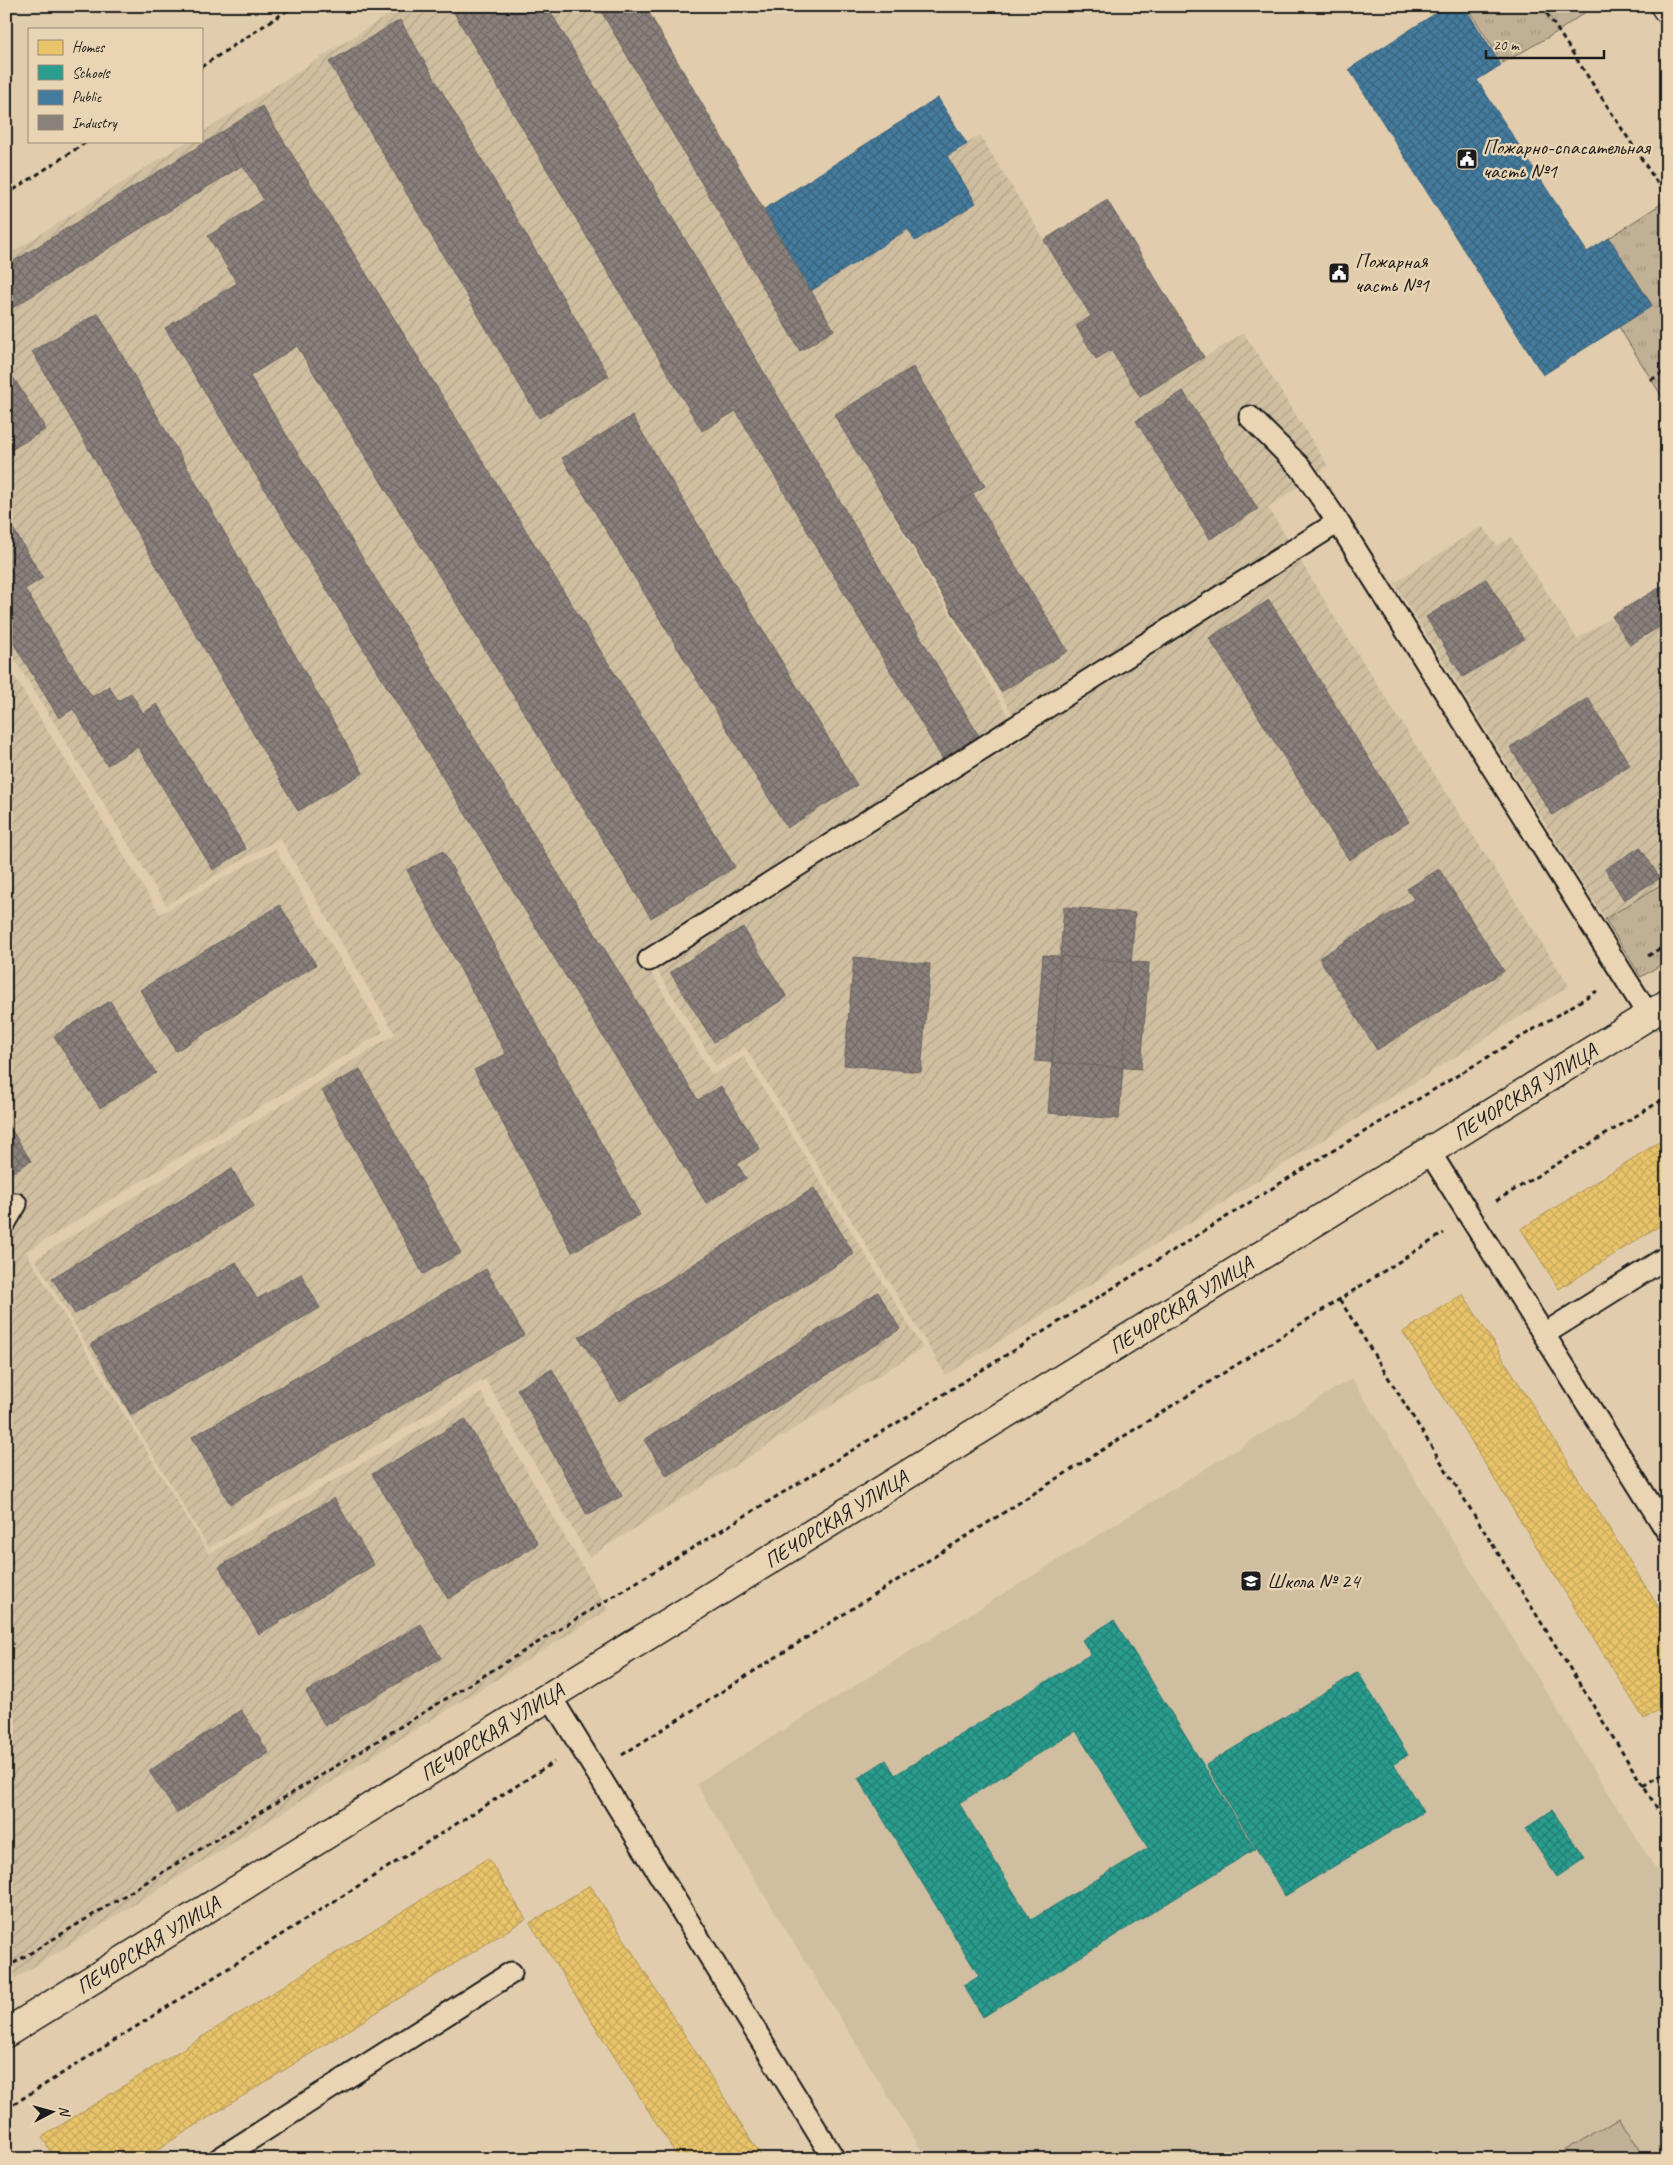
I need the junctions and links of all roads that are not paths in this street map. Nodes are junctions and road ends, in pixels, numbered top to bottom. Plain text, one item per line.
1 (1250, 417) dead end
2 (1338, 522) junction
3 (649, 960) dead end
4 (1658, 1010) edge
5 (1430, 1151) junction
6 (1667, 1257) edge
7 (1544, 1334) junction
8 (1667, 1531) edge
9 (550, 1696) junction
10 (511, 1973) dead end
11 (6, 2033) edge
12 (219, 2159) edge
13 (834, 2159) edge

1 - 2 lane
2 - 3 lane
2 - 4 lane
4 - 5 street, ПЕЧОРСКАЯ УЛИЦА
5 - 7 lane
5 - 9 street, ПЕЧОРСКАЯ УЛИЦА
6 - 7 lane
7 - 8 lane
9 - 11 street, ПЕЧОРСКАЯ УЛИЦА
9 - 13 lane
10 - 12 lane

